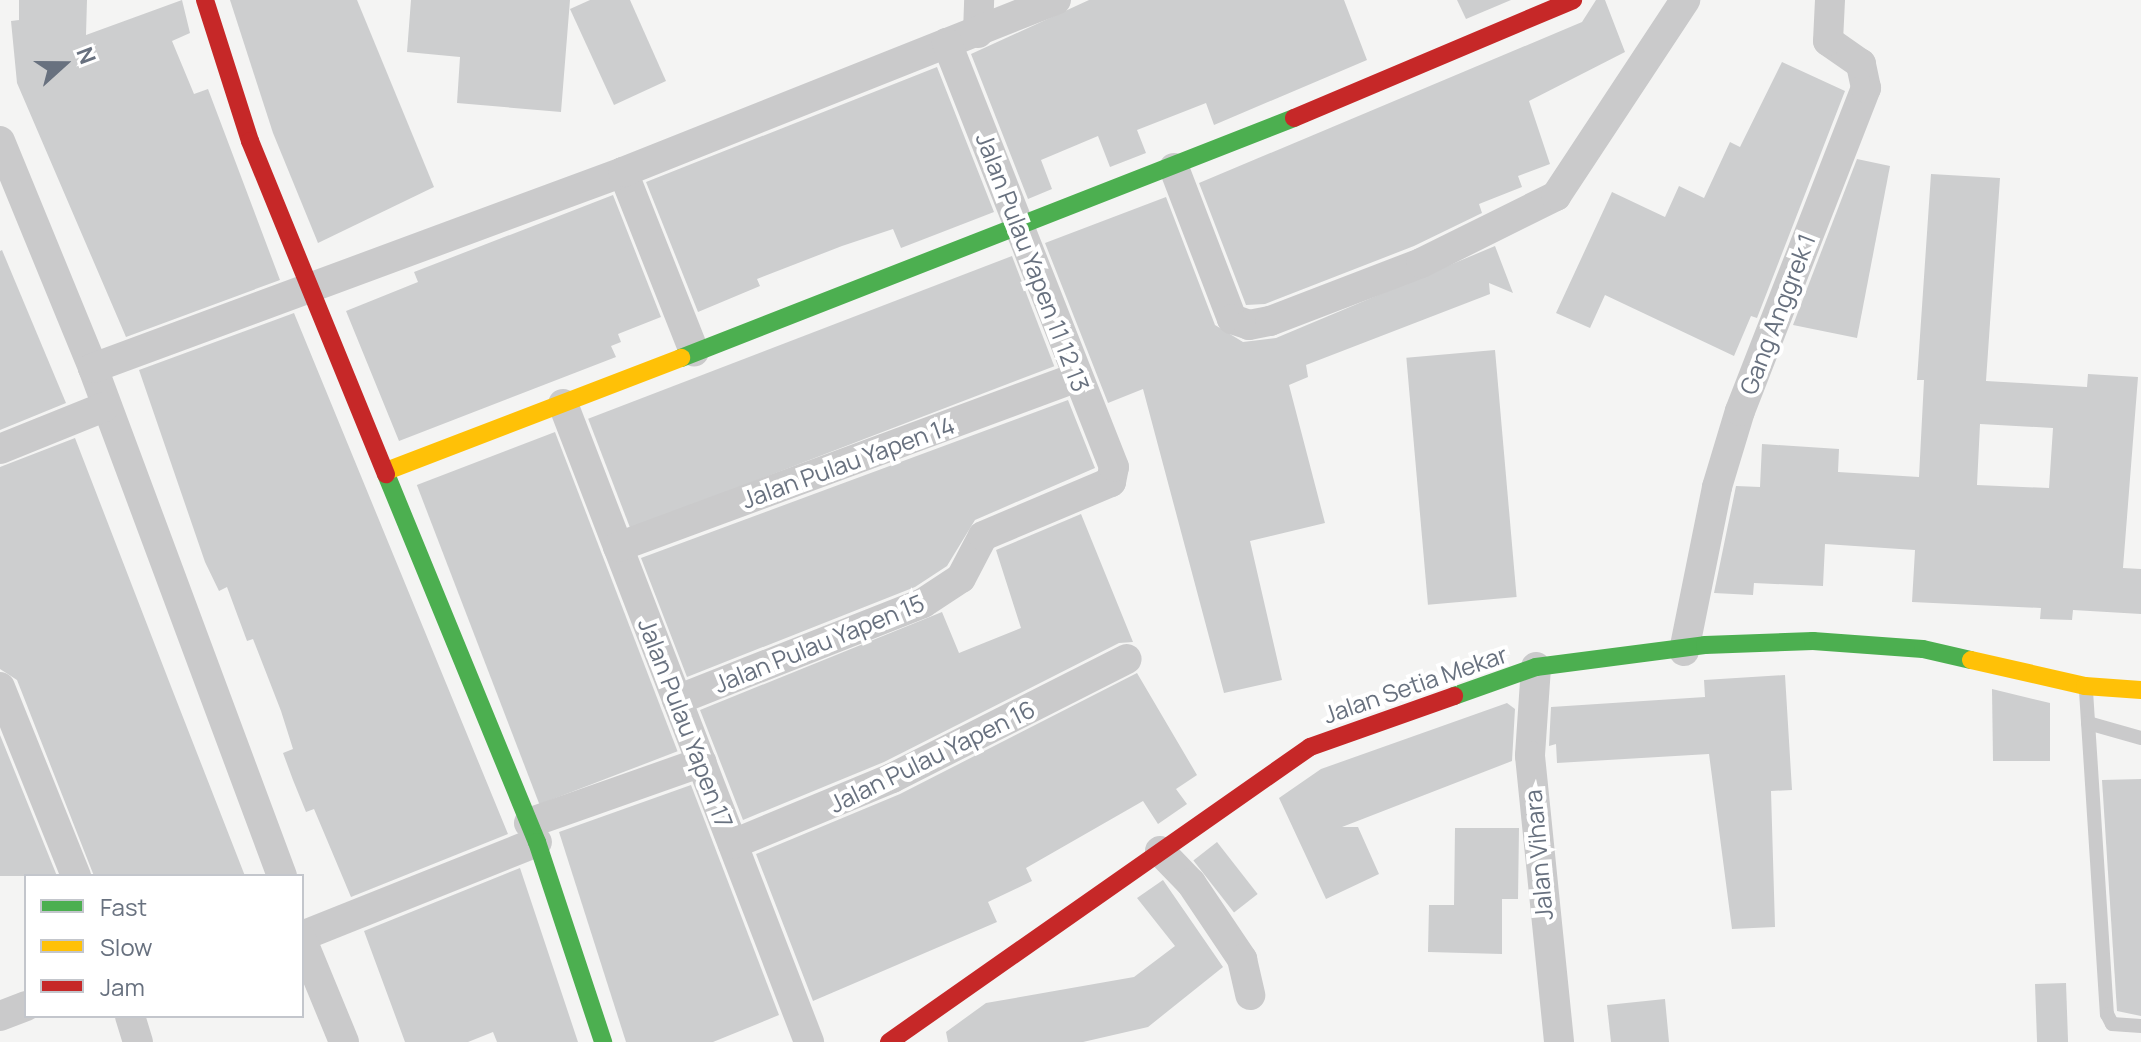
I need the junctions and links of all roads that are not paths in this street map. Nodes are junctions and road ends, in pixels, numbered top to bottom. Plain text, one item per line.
1 (205, 0) edge
2 (979, 0) edge
3 (1056, 0) edge
4 (1573, 0) edge
5 (1685, 0) edge
6 (1830, 0) edge
7 (978, 33) junction
8 (947, 43) junction
9 (0, 141) edge
10 (1174, 168) junction
11 (623, 172) junction
12 (1019, 225) junction
13 (314, 286) junction
14 (694, 351) junction
15 (93, 368) junction
16 (1078, 377) junction
17 (563, 404) junction
18 (104, 407) junction
19 (0, 449) edge
20 (389, 470) junction
21 (1111, 482) joint
22 (618, 547) junction
23 (1684, 651) junction
24 (1127, 659) dead end
25 (1536, 667) junction
26 (2085, 686) junction
27 (0, 687) edge
28 (2141, 690) edge
29 (677, 700) junction
30 (2088, 723) junction
31 (2141, 738) edge
32 (702, 762) junction
33 (533, 832) junction
34 (733, 844) junction
35 (1160, 851) junction
36 (75, 874) edge
37 (281, 874) edge
38 (304, 937) edge
39 (304, 943) edge
40 (1250, 995) dead end
41 (24, 1007) edge
42 (0, 1016) edge
43 (131, 1018) edge
44 (2141, 1026) edge
45 (138, 1042) edge
46 (344, 1042) edge
47 (603, 1042) edge
48 (809, 1042) edge
49 (889, 1042) edge
50 (1559, 1042) edge

1 - 13 street
2 - 7 street
3 - 7 street
4 - 10 street
5 - 10 street
6 - 23 street, Gang Anggrek 1
7 - 8 street
8 - 11 street
8 - 12 street, Jalan Pulau Yapen 11 12 13
9 - 15 street
10 - 12 street
11 - 13 street
11 - 14 street
12 - 14 street
12 - 16 street, Jalan Pulau Yapen 11 12 13
13 - 15 street
13 - 20 street
14 - 17 street
15 - 18 street
16 - 21 street, Jalan Pulau Yapen 11 12 13
16 - 22 street, Jalan Pulau Yapen 14
17 - 20 street
17 - 22 street, Jalan Pulau Yapen 17
18 - 19 street
18 - 37 street
20 - 33 street
21 - 29 street, Jalan Pulau Yapen 15
22 - 29 street, Jalan Pulau Yapen 17
23 - 25 street, Jalan Setia Mekar
23 - 26 street, Jalan Setia Mekar
24 - 34 street, Jalan Pulau Yapen 16
25 - 35 street, Jalan Setia Mekar
25 - 50 street, Jalan Vihara
26 - 28 street, Jalan Setia Mekar
26 - 30 lane
27 - 36 street
29 - 32 street, Jalan Pulau Yapen 17
30 - 31 lane
30 - 44 lane
32 - 33 street
32 - 34 street, Jalan Pulau Yapen 17
33 - 38 street
33 - 47 street
34 - 48 street, Jalan Pulau Yapen 17
35 - 40 street
35 - 49 street, Jalan Setia Mekar
39 - 46 street
41 - 42 street
43 - 45 street

